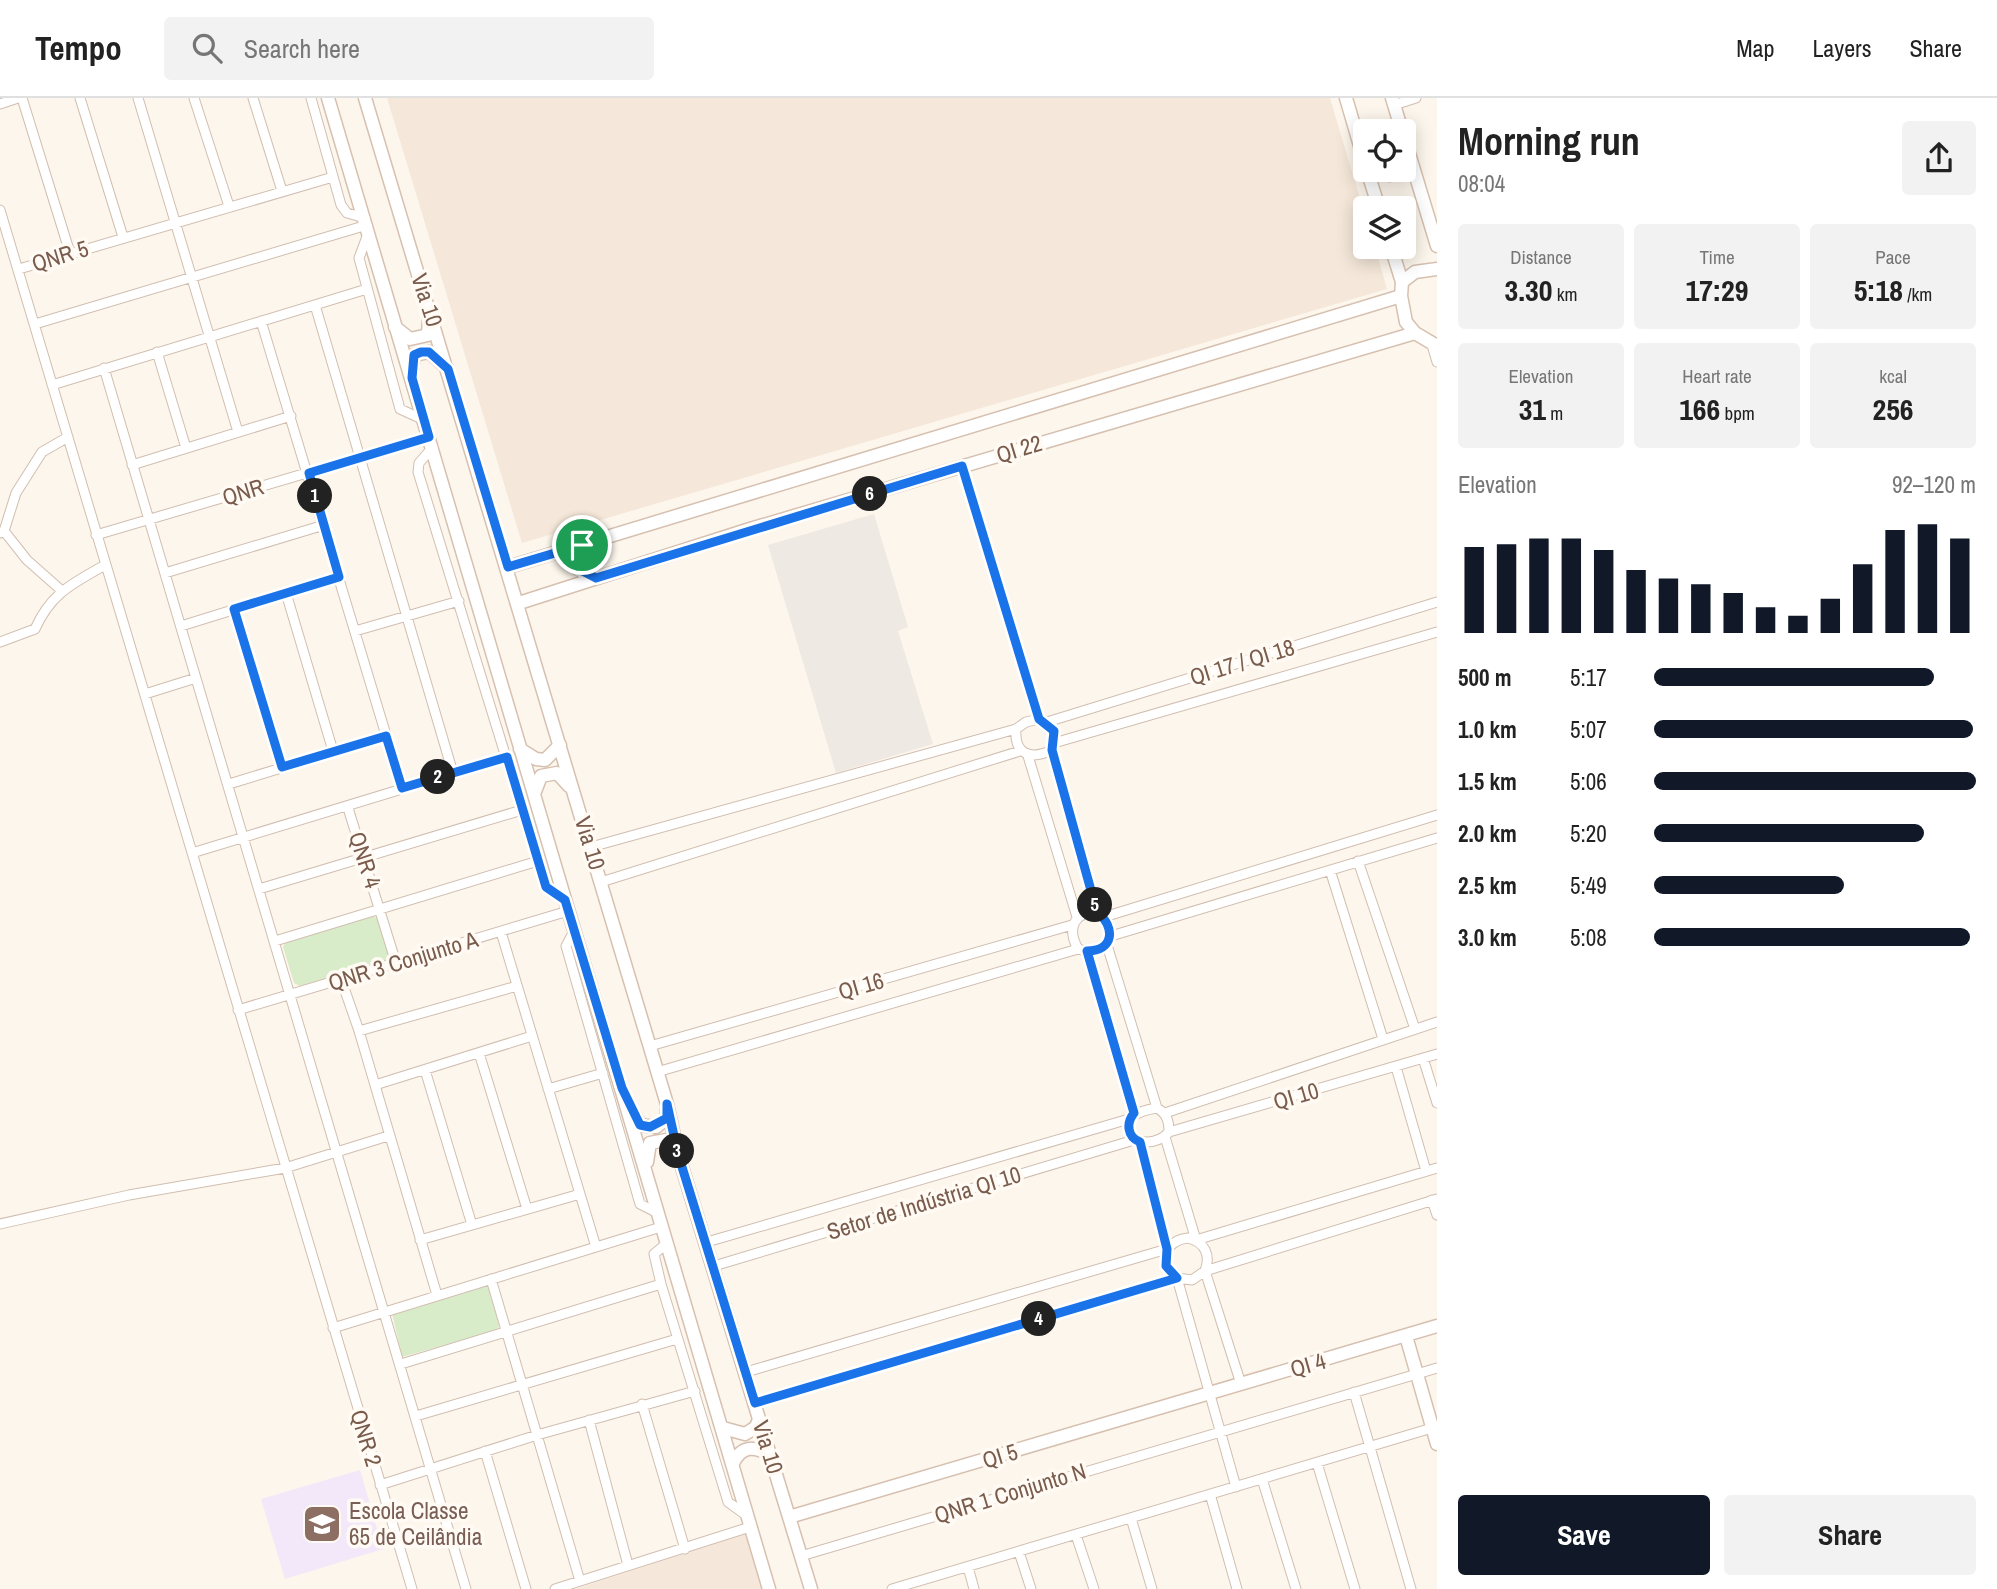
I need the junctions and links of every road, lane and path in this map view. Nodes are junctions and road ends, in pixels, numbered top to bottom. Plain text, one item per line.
1 (20, 98) edge
2 (80, 98) edge
3 (138, 98) edge
4 (194, 98) edge
5 (253, 98) edge
6 (311, 98) edge
7 (328, 98) edge
8 (365, 98) edge
9 (1346, 98) edge
10 (1416, 98) edge
11 (1393, 101) edge
12 (0, 104) edge
13 (1398, 119) edge
14 (1353, 122) edge
15 (333, 177) junction
16 (1412, 182) edge
17 (282, 191) junction
18 (229, 206) junction
19 (0, 210) edge
20 (177, 222) junction
21 (367, 225) junction
22 (123, 237) junction
23 (1437, 246) edge
24 (70, 253) junction
25 (1395, 259) edge
26 (19, 269) junction
27 (1437, 269) edge
28 (192, 277) junction
29 (1402, 282) junction
30 (367, 289) junction
31 (1401, 296) junction
32 (315, 305) junction
33 (430, 309) junction
34 (261, 321) junction
35 (35, 324) junction
36 (395, 327) junction
37 (1415, 333) junction
38 (209, 336) junction
39 (1434, 346) edge
40 (157, 352) junction
41 (1437, 362) edge
42 (104, 368) junction
43 (448, 369) junction
44 (412, 378) junction
45 (52, 385) junction
46 (291, 416) junction
47 (424, 420) junction
48 (239, 432) junction
49 (68, 437) junction
50 (431, 442) junction
51 (186, 448) junction
52 (359, 458) junction
53 (132, 465) junction
54 (962, 466) junction
55 (309, 473) junction
56 (149, 520) junction
57 (324, 525) junction
58 (2, 532) edge
59 (96, 535) junction
60 (582, 545) junction
61 (105, 565) junction
62 (508, 567) junction
63 (165, 573) junction
64 (339, 577) junction
65 (596, 578) junction
66 (61, 590) junction
67 (286, 593) junction
68 (459, 601) junction
69 (1437, 602) edge
70 (519, 603) junction
71 (234, 609) junction
72 (407, 615) junction
73 (181, 626) junction
74 (355, 631) junction
75 (1437, 632) edge
76 (0, 642) edge
77 (197, 678) junction
78 (145, 694) junction
79 (1043, 721) junction
80 (1016, 729) junction
81 (386, 736) junction
82 (560, 745) junction
83 (1053, 746) junction
84 (519, 748) junction
85 (333, 751) junction
86 (1024, 754) junction
87 (507, 757) junction
88 (282, 767) junction
89 (453, 773) junction
90 (229, 784) junction
91 (402, 788) junction
92 (574, 792) junction
93 (534, 794) junction
94 (348, 808) junction
95 (522, 810) junction
96 (1437, 815) edge
97 (1437, 838) edge
98 (244, 839) junction
99 (591, 847) junction
100 (192, 853) junction
101 (365, 859) junction
102 (538, 861) junction
103 (1358, 862) junction
104 (1330, 870) junction
105 (601, 883) junction
106 (260, 889) junction
107 (566, 906) junction
108 (381, 910) junction
109 (1101, 914) junction
110 (1074, 921) junction
111 (574, 931) junction
112 (501, 932) junction
113 (275, 941) junction
114 (1109, 941) junction
115 (1083, 950) junction
116 (396, 963) junction
117 (341, 979) junction
118 (517, 986) junction
119 (291, 994) junction
120 (238, 1010) junction
121 (1437, 1022) edge
122 (1415, 1029) junction
123 (359, 1031) junction
124 (533, 1036) junction
125 (1383, 1039) junction
126 (650, 1046) junction
127 (479, 1053) junction
128 (1437, 1054) edge
129 (1423, 1058) junction
130 (1396, 1067) junction
131 (425, 1070) junction
132 (657, 1072) junction
133 (603, 1073) junction
134 (375, 1085) junction
135 (622, 1088) junction
136 (548, 1089) junction
137 (1437, 1103) edge
138 (667, 1104) junction
139 (1161, 1111) junction
140 (1131, 1116) junction
141 (1167, 1135) junction
142 (388, 1136) junction
143 (1137, 1141) junction
144 (337, 1152) junction
145 (678, 1154) junction
146 (285, 1168) junction
147 (1437, 1168) edge
148 (646, 1171) junction
149 (1426, 1171) junction
150 (580, 1194) junction
151 (1435, 1200) edge
152 (527, 1209) junction
153 (656, 1212) junction
154 (1437, 1216) edge
155 (0, 1224) edge
156 (472, 1225) junction
157 (661, 1227) junction
158 (420, 1240) junction
159 (1196, 1240) junction
160 (707, 1242) junction
161 (666, 1244) junction
162 (596, 1247) junction
163 (1167, 1249) junction
164 (715, 1266) junction
165 (1205, 1271) junction
166 (1177, 1278) junction
167 (491, 1279) junction
168 (661, 1284) junction
169 (437, 1296) junction
170 (385, 1311) junction
171 (1437, 1326) edge
172 (333, 1328) junction
173 (506, 1331) junction
174 (1406, 1336) junction
175 (677, 1339) junction
176 (401, 1364) junction
177 (1437, 1368) edge
178 (746, 1372) junction
179 (1417, 1374) junction
180 (522, 1384) junction
181 (1241, 1384) junction
182 (695, 1391) junction
183 (1354, 1392) junction
184 (1210, 1394) junction
185 (755, 1403) junction
186 (642, 1404) junction
187 (416, 1416) junction
188 (760, 1419) junction
189 (590, 1420) junction
190 (723, 1428) junction
191 (1432, 1428) junction
192 (1220, 1430) junction
193 (537, 1435) junction
194 (1437, 1444) edge
195 (1370, 1447) junction
196 (485, 1451) junction
197 (770, 1455) junction
198 (733, 1463) junction
199 (1317, 1464) junction
200 (431, 1469) junction
201 (1262, 1479) junction
202 (380, 1485) junction
203 (1236, 1487) junction
204 (1210, 1494) junction
205 (789, 1517) junction
206 (1131, 1518) junction
207 (748, 1521) junction
208 (1076, 1535) junction
209 (685, 1549) junction
210 (1019, 1552) junction
211 (801, 1556) junction
212 (628, 1566) junction
213 (968, 1567) junction
214 (580, 1581) junction
215 (920, 1586) edge
216 (412, 1589) edge
217 (466, 1589) edge
218 (526, 1589) edge
219 (555, 1589) edge
220 (769, 1589) edge
221 (811, 1589) edge
222 (892, 1589) edge
223 (974, 1589) edge
224 (1031, 1589) edge
225 (1094, 1589) edge
226 (1152, 1589) edge
227 (1237, 1589) edge
228 (1296, 1589) edge
229 (1355, 1589) edge
230 (1411, 1589) edge

1 - 12 street
1 - 24 street
2 - 22 street
3 - 20 street
4 - 18 street
5 - 17 street
6 - 15 street
7 - 21 main road, Via 10
8 - 33 main road, Via 10
9 - 14 main road
10 - 11 street
11 - 13 main road
15 - 17 street, QNR 5
15 - 21 street
16 - 23 main road
17 - 18 street, QNR 5
18 - 20 street, QNR 5
19 - 26 street
20 - 22 street, QNR 5
20 - 28 street
21 - 28 street
21 - 30 street
21 - 36 main road, Via 10
22 - 24 street, QNR 5
24 - 26 street, QNR 5
25 - 29 main road
26 - 35 street, QNR 5
27 - 29 main road
28 - 35 street
28 - 38 street
29 - 31 main road
30 - 32 street
30 - 47 street
31 - 37 main road
31 - 60 main road
32 - 34 street
32 - 52 street
33 - 36 main road
33 - 43 main road, Via 10
34 - 38 street
34 - 46 street
35 - 45 street, QNR 5
36 - 44 main road, Via 10
37 - 39 main road
37 - 54 main road, QI 22
38 - 40 street
38 - 48 street
39 - 41 street
40 - 42 street
40 - 51 street
42 - 45 street
42 - 53 street
43 - 44 main road
43 - 62 main road, Via 10
44 - 47 main road, Via 10
45 - 49 street, QNR 5
46 - 48 street
46 - 55 street
47 - 50 main road, Via 10
48 - 51 street
49 - 58 street
49 - 59 street, QNR 5
50 - 52 street, QNR
50 - 68 street
50 - 84 main road, Via 10
51 - 53 street
52 - 55 street, QNR
52 - 72 street
53 - 56 street
54 - 65 main road, QI 22
54 - 79 street
55 - 56 street, QNR
55 - 57 street
56 - 59 street, QNR
56 - 63 street
57 - 63 street
57 - 64 street
58 - 66 street
59 - 61 street, QNR 5
60 - 62 main road
60 - 65 main road
61 - 66 street
61 - 78 street, QNR 5
62 - 70 main road, Via 10
63 - 73 street
64 - 67 street
64 - 74 street
65 - 70 main road, QI 22
66 - 76 street
67 - 71 street
67 - 85 street
68 - 72 street
68 - 87 street
69 - 79 street, QI 17 / QI 18
70 - 82 main road, Via 10
71 - 73 street
71 - 88 street
72 - 74 street
72 - 89 street
73 - 77 street
74 - 81 street
75 - 83 street
77 - 78 street
77 - 90 street
78 - 100 street, QNR 5
79 - 80 street
79 - 83 street
80 - 86 street
80 - 99 street
81 - 85 street
81 - 91 street
82 - 84 main road
82 - 92 main road, Via 10
83 - 86 street
83 - 109 street
84 - 93 main road, Via 10
85 - 88 street
86 - 105 street
86 - 110 street
87 - 89 street
87 - 95 street
88 - 90 street
89 - 91 street
90 - 98 street
91 - 94 street
92 - 93 main road
92 - 99 main road, Via 10
93 - 107 main road, Via 10
94 - 98 street, QNR 4
94 - 101 street, QNR 4
95 - 101 street
95 - 102 street
96 - 109 street
97 - 103 street
98 - 100 street, QNR 4
98 - 106 street
99 - 105 main road, Via 10
100 - 120 street
101 - 106 street
101 - 108 street, QNR 4
102 - 107 street
102 - 108 street
103 - 104 street
103 - 122 street
104 - 114 street
104 - 125 street
105 - 126 main road, Via 10
106 - 113 street
107 - 111 main road, Via 10
107 - 112 street, QNR 3 Conjunto A
108 - 113 street, QNR 4
108 - 116 street
109 - 110 street
109 - 114 street
110 - 115 street
110 - 126 street, QI 16
111 - 133 street
111 - 135 main road, Via 10
112 - 116 street, QNR 3 Conjunto A
112 - 118 street
113 - 119 street
114 - 115 street
114 - 139 street
115 - 132 street
115 - 140 street
116 - 117 street, QNR 3 Conjunto A
117 - 119 street, QNR 3 Conjunto A
117 - 123 street
118 - 123 street
118 - 124 street
119 - 120 street, QNR 3 Conjunto A
119 - 144 street
120 - 146 street, QNR 2
121 - 122 street
122 - 125 street
123 - 134 street
124 - 127 street
124 - 136 street
125 - 139 street
126 - 132 main road, Via 10
127 - 131 street
127 - 152 street
128 - 129 street, QI 10
129 - 130 street, QI 10
129 - 137 street
130 - 141 street, QI 10
130 - 149 street
131 - 134 street
131 - 156 street
132 - 138 main road, Via 10
133 - 136 street
133 - 153 street
134 - 142 street
135 - 138 main road
135 - 148 main road, Via 10
136 - 150 street
138 - 145 main road, Via 10
139 - 140 street
139 - 141 street
140 - 143 street
140 - 160 street
141 - 143 street
141 - 159 street
142 - 144 street
142 - 158 street
143 - 163 street
143 - 164 street, Setor de Indústria QI 10
144 - 146 street
144 - 170 street
145 - 148 main road
145 - 160 main road, Via 10
146 - 155 street
146 - 172 street, QNR 2
147 - 149 street
148 - 153 main road, Via 10
149 - 159 street
150 - 152 street
150 - 162 street
151 - 154 street
151 - 165 street
152 - 156 street
153 - 157 main road, Via 10
156 - 158 street
157 - 161 main road, Via 10
157 - 162 street
158 - 169 street
159 - 163 street
159 - 165 street
160 - 164 main road, Via 10
161 - 168 street
161 - 190 main road, Via 10
162 - 167 street
163 - 166 street
163 - 178 street
164 - 178 main road, Via 10
165 - 166 street
165 - 181 street
166 - 184 street
166 - 185 street
167 - 169 street
167 - 173 street
168 - 173 street
168 - 175 street
169 - 170 street
170 - 172 street
170 - 176 street
171 - 174 main road, QI 4
172 - 202 street, QNR 2
173 - 176 street
173 - 180 street
174 - 179 main road
174 - 181 main road, QI 4
175 - 180 street
175 - 182 street
176 - 187 street
177 - 179 street, QNR 1 Conjunto N
178 - 185 main road, Via 10
179 - 183 street, QNR 1 Conjunto N
179 - 191 main road
180 - 187 street
180 - 193 street
181 - 184 main road, QI 4
182 - 186 street, QNR 2
182 - 207 street
183 - 192 street, QNR 1 Conjunto N
183 - 195 street
184 - 192 street
184 - 205 main road, QI 5
185 - 188 main road, Via 10
186 - 189 street, QNR 2
186 - 209 street
187 - 200 street
188 - 190 main road
188 - 197 main road, Via 10
189 - 193 street, QNR 2
189 - 212 street
190 - 198 main road, Via 10
191 - 194 main road
191 - 195 street
192 - 203 street
192 - 211 street, QNR 1 Conjunto N
193 - 196 street, QNR 2
193 - 214 street
195 - 199 street
195 - 230 street
196 - 200 street, QNR 2
196 - 218 street
197 - 198 main road
197 - 205 main road, Via 10
198 - 207 main road, Via 10
199 - 201 street
199 - 229 street
200 - 202 street, QNR 2
200 - 217 street
201 - 203 street
201 - 228 street
202 - 216 street
203 - 204 street
204 - 206 street
204 - 227 street
205 - 211 main road, Via 10
206 - 208 street
206 - 226 street
207 - 209 street
207 - 220 main road, Via 10
208 - 210 street
208 - 225 street
209 - 212 street
210 - 213 street
210 - 224 street
211 - 221 main road, Via 10
212 - 214 street
213 - 215 street
213 - 223 street
214 - 219 street
215 - 222 street

